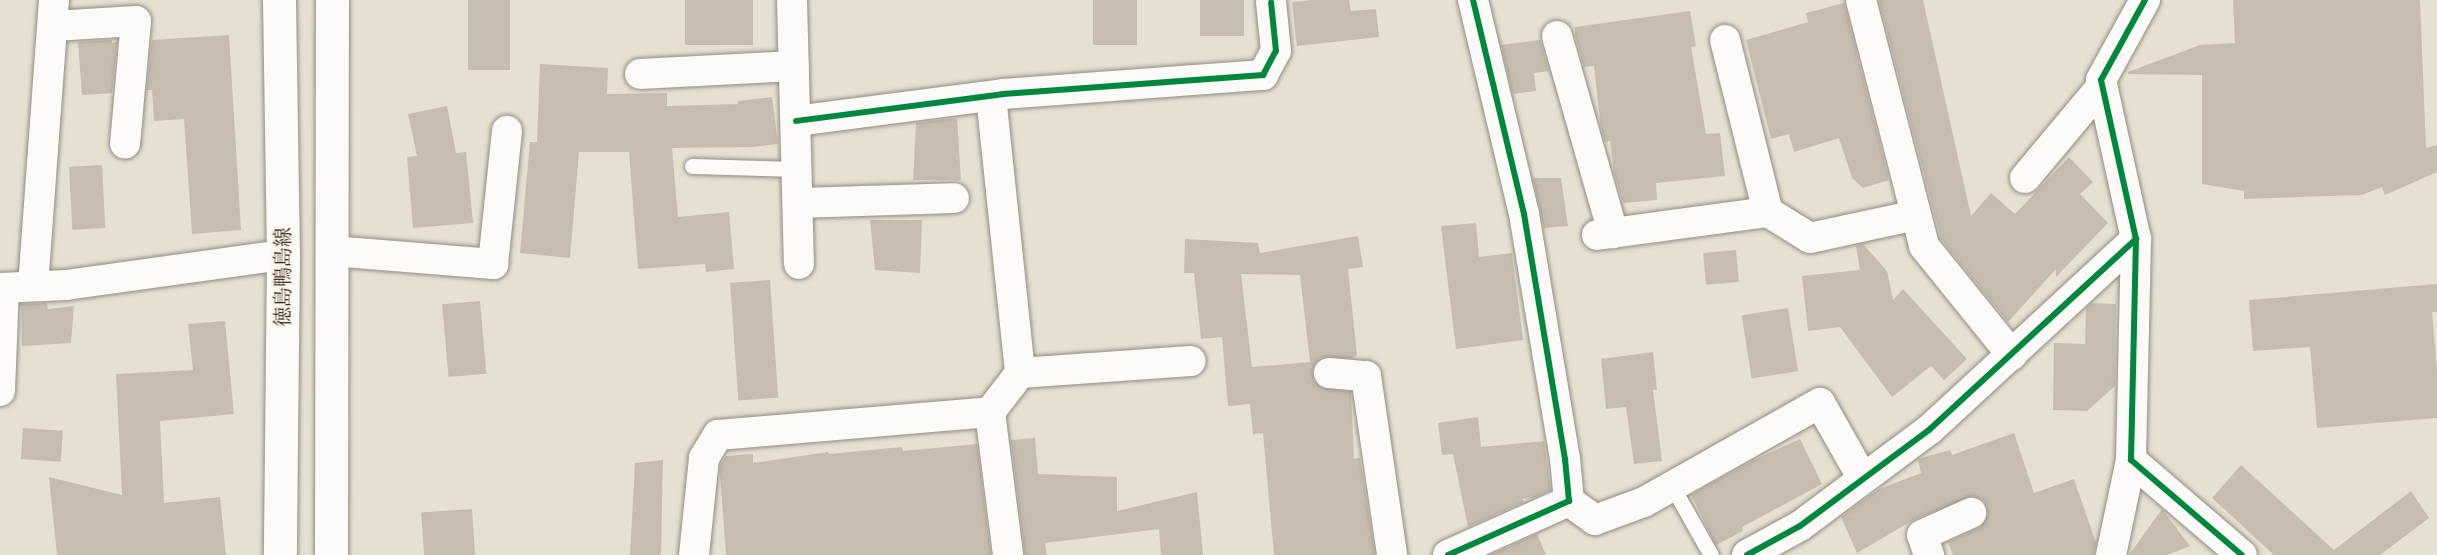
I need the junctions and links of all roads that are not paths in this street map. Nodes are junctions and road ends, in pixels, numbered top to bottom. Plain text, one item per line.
1 (279, 0) edge
2 (332, 0) edge
3 (792, 0) edge
4 (1473, 0) edge
5 (1861, 0) edge
6 (2145, 0) edge
7 (1270, 2) dead end
8 (54, 13) edge
9 (1557, 36) dead end
10 (1725, 40) dead end
11 (794, 66) junction
12 (640, 74) dead end
13 (2102, 86) junction
14 (991, 96) junction
15 (795, 121) junction
16 (507, 131) dead end
17 (125, 144) dead end
18 (692, 166) dead end
19 (797, 169) junction
20 (2025, 178) dead end
21 (954, 198) dead end
22 (798, 202) junction
23 (1768, 212) junction
24 (1916, 215) junction
25 (2136, 239) junction
26 (332, 251) junction
27 (283, 255) junction
28 (799, 264) dead end
29 (33, 286) junction
30 (2, 288) edge
31 (2012, 355) junction
32 (1191, 361) dead end
33 (1020, 373) junction
34 (1329, 373) dead end
35 (0, 391) edge
36 (990, 412) junction
37 (2131, 460) junction
38 (1863, 479) junction
39 (1672, 486) junction
40 (1569, 501) junction
41 (1971, 513) dead end
42 (280, 555) edge
43 (331, 555) edge
44 (694, 555) edge
45 (1008, 555) edge
46 (1392, 555) edge
47 (1448, 555) edge
48 (1711, 555) edge
49 (1747, 555) edge
50 (1929, 555) edge
51 (2111, 555) edge
52 (2242, 555) edge

1 - 27 main road, 徳島鴨島線
2 - 26 main road
3 - 11 street
4 - 40 street
5 - 24 street
6 - 13 street
7 - 14 street
8 - 17 street
8 - 29 street
9 - 23 street
10 - 23 street
11 - 12 street
11 - 15 street
13 - 20 street
13 - 25 street
14 - 15 street
14 - 33 street
15 - 19 street
16 - 26 street
18 - 19 lane
19 - 22 street
21 - 22 street
22 - 28 street
23 - 24 street
24 - 31 street
25 - 31 street
25 - 37 street
26 - 43 main road
27 - 29 street
27 - 42 main road, 徳島鴨島線
29 - 30 street
30 - 35 street
31 - 38 street
32 - 33 street
33 - 36 street
34 - 46 street
36 - 44 street
36 - 45 street
37 - 51 street
37 - 52 street
38 - 39 street
38 - 49 street
39 - 40 street
39 - 48 lane
40 - 47 street
41 - 50 street

